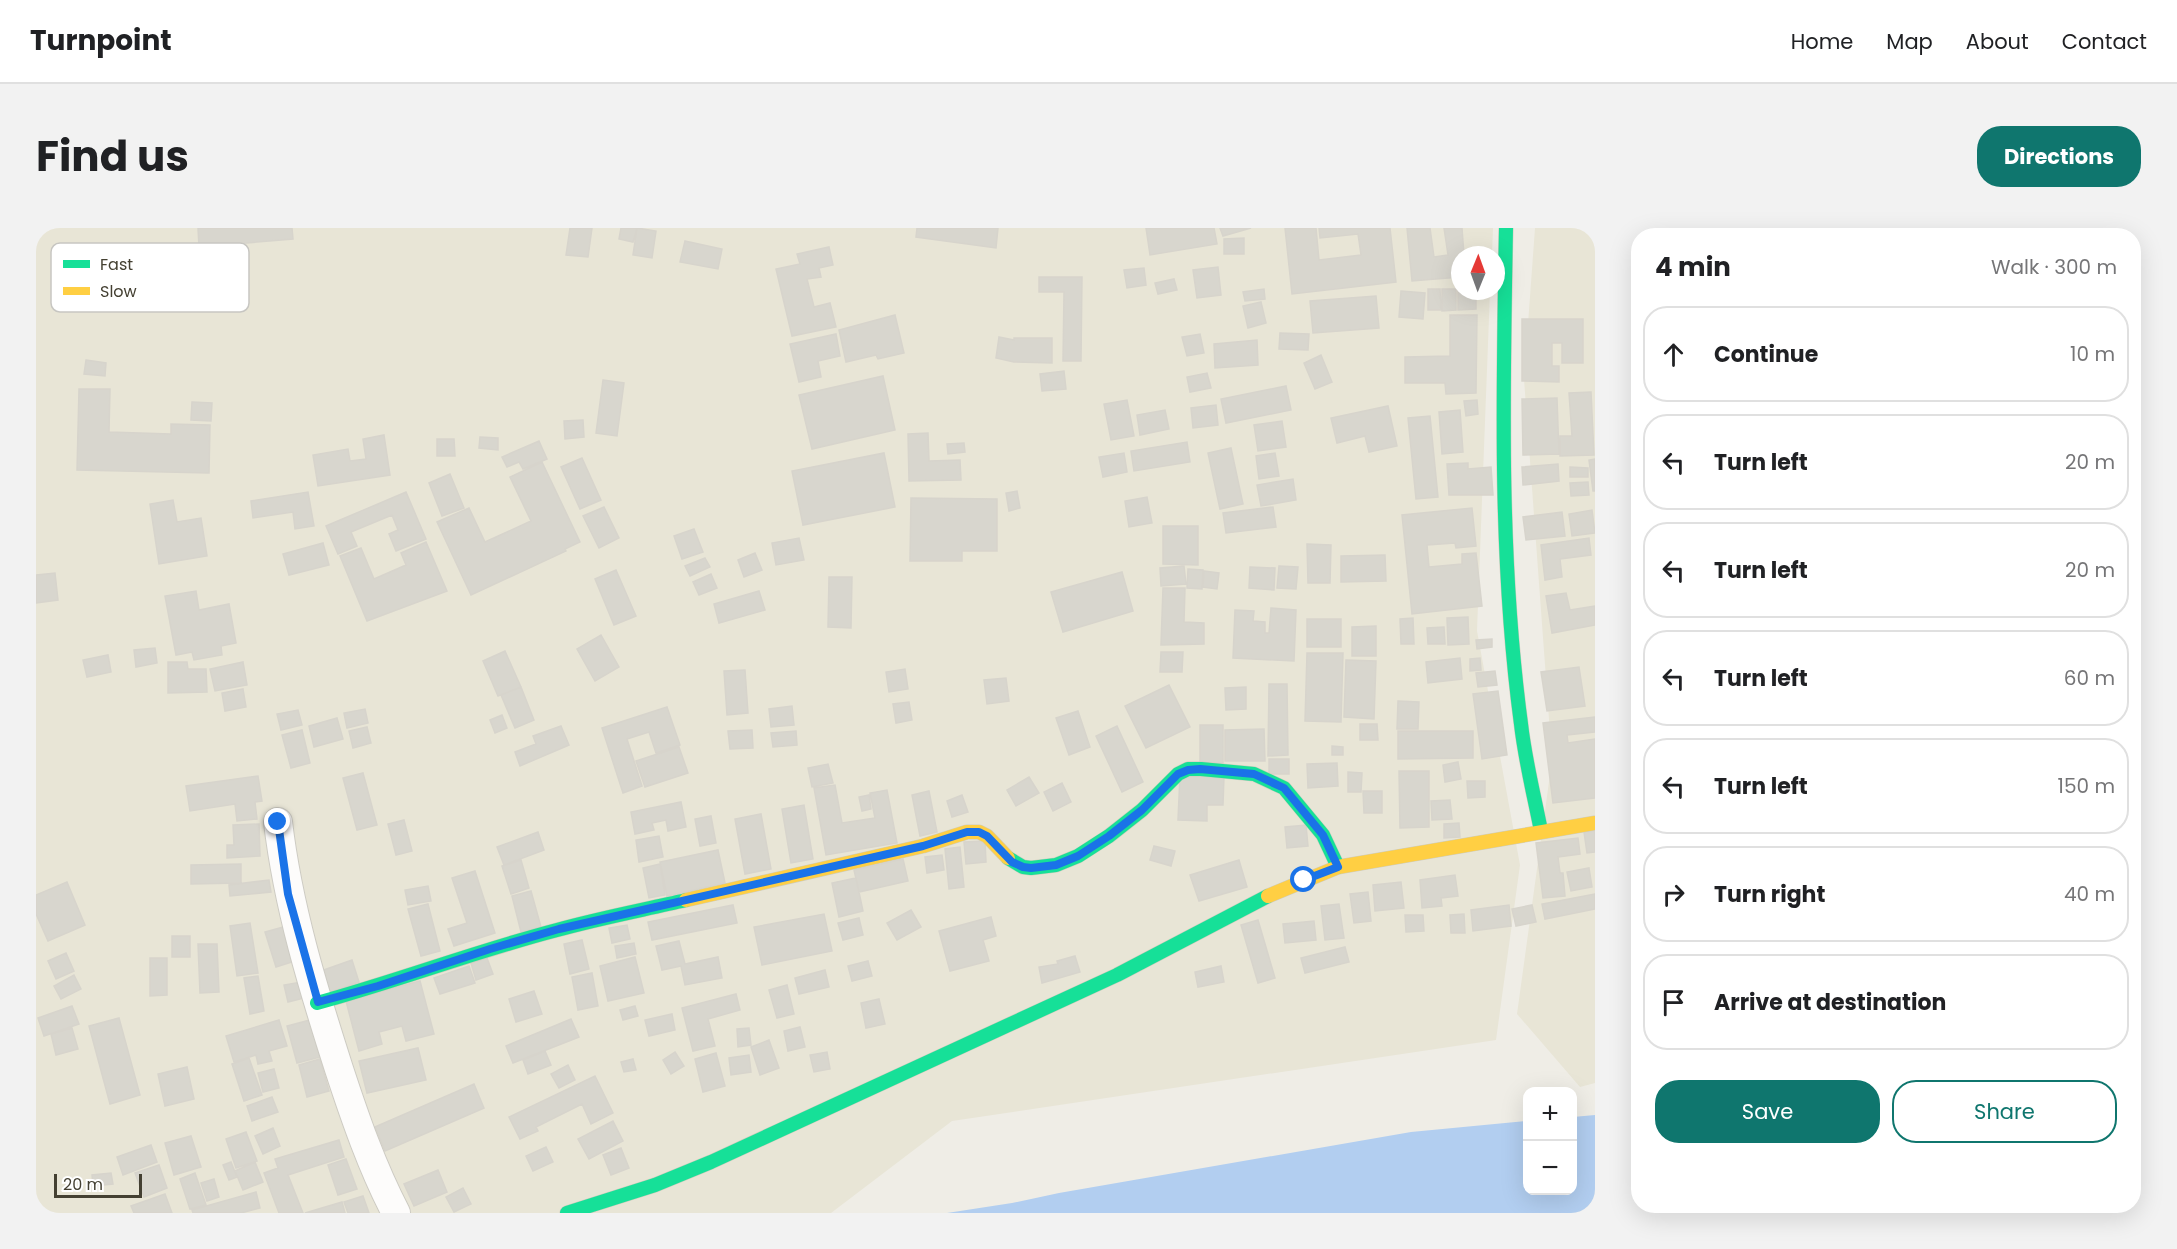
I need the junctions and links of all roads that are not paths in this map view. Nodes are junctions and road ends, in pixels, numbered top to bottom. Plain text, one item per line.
1 (1506, 228) edge
2 (278, 822) dead end
3 (1595, 823) edge
4 (1540, 831) junction
5 (1338, 867) junction
6 (318, 1002) junction
7 (396, 1213) edge
8 (567, 1213) edge

1 - 4 street
2 - 6 street
3 - 4 street
4 - 5 street
5 - 6 street
5 - 8 street
6 - 7 street

